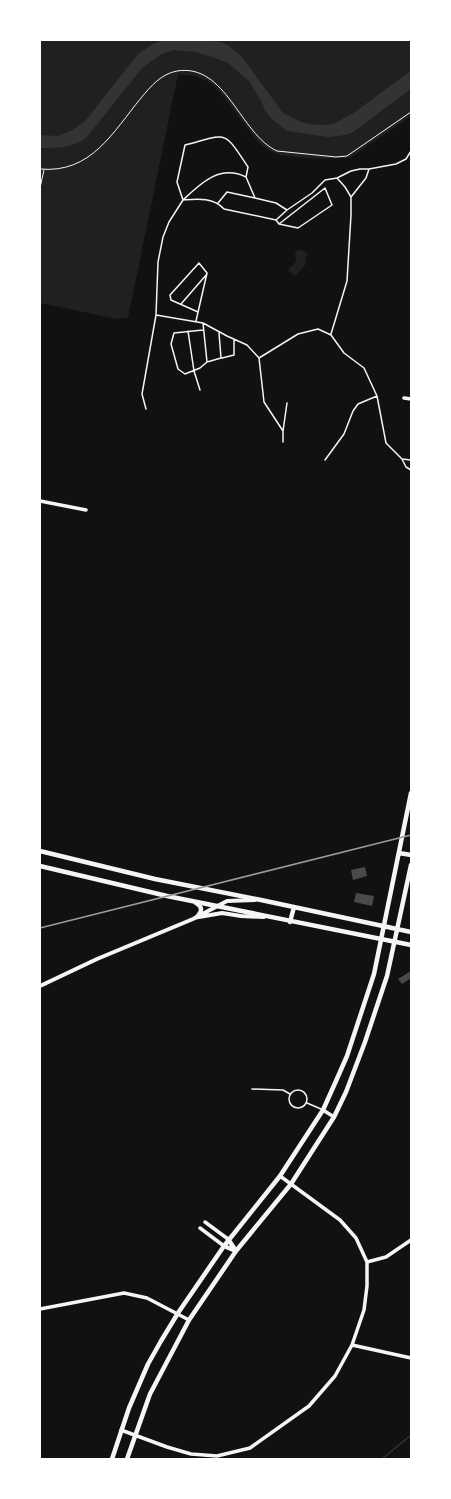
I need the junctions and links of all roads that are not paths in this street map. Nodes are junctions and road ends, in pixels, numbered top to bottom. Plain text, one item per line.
1 (411, 151) edge
2 (369, 169) junction
3 (246, 176) junction
4 (337, 178) junction
5 (351, 197) junction
6 (255, 198) junction
7 (183, 200) junction
8 (218, 203) junction
9 (287, 210) junction
10 (276, 220) junction
11 (279, 224) junction
12 (207, 273) junction
13 (181, 304) junction
14 (198, 312) junction
15 (156, 315) junction
16 (196, 322) junction
17 (203, 323) junction
18 (204, 330) junction
19 (188, 331) junction
20 (219, 332) junction
21 (331, 334) junction
22 (234, 339) junction
23 (221, 358) junction
24 (259, 358) junction
25 (207, 362) junction
26 (194, 371) junction
27 (200, 390) dead end
28 (377, 396) junction
29 (404, 398) dead end
30 (411, 399) edge
31 (287, 403) dead end
32 (146, 409) dead end
33 (283, 431) junction
34 (283, 442) dead end
35 (402, 459) junction
36 (325, 460) dead end
37 (411, 460) edge
38 (411, 470) edge
39 (40, 501) edge
40 (86, 510) dead end
41 (411, 793) edge
42 (40, 851) edge
43 (399, 853) junction
44 (411, 855) edge
45 (40, 866) edge
46 (411, 866) edge
47 (261, 900) junction
48 (194, 902) junction
49 (217, 906) junction
50 (294, 907) junction
51 (270, 917) junction
52 (195, 918) junction
53 (290, 922) junction
54 (384, 926) junction
55 (398, 929) junction
56 (411, 932) edge
57 (382, 939) junction
58 (395, 942) junction
59 (411, 945) edge
60 (40, 986) edge
61 (252, 1089) dead end
62 (290, 1094) junction
63 (307, 1103) junction
64 (323, 1110) junction
65 (334, 1117) junction
66 (280, 1176) junction
67 (291, 1184) junction
68 (205, 1222) dead end
69 (200, 1228) dead end
70 (228, 1239) junction
71 (411, 1240) edge
72 (224, 1246) junction
73 (236, 1251) junction
74 (367, 1262) junction
75 (40, 1309) edge
76 (178, 1313) junction
77 (189, 1320) junction
78 (352, 1345) junction
79 (411, 1358) edge
80 (121, 1430) junction
81 (135, 1435) junction
82 (112, 1459) edge
83 (128, 1459) edge

1 - 2 lane
2 - 4 lane
2 - 5 lane
3 - 6 lane
3 - 7 lane
3 - 7 lane
4 - 5 lane
4 - 9 lane
5 - 21 lane
6 - 8 lane
6 - 9 lane
7 - 8 lane
7 - 15 lane
8 - 10 lane
9 - 10 lane
10 - 11 lane
11 - 11 lane
12 - 13 lane
12 - 13 lane
12 - 14 lane
13 - 14 lane
14 - 16 lane
15 - 16 lane
15 - 32 lane
16 - 17 lane
17 - 18 lane
17 - 20 lane
18 - 19 lane
18 - 25 lane
19 - 26 lane
19 - 26 lane
20 - 22 lane
20 - 23 lane
21 - 24 lane
21 - 28 lane
22 - 23 lane
22 - 24 lane
23 - 25 lane
24 - 33 lane
25 - 26 lane
26 - 27 lane
28 - 35 lane
28 - 36 lane
29 - 30 street
31 - 33 lane
33 - 34 lane
35 - 37 lane
35 - 38 lane
39 - 40 street
41 - 43 main road
42 - 47 main road
43 - 44 main road
43 - 54 main road
45 - 48 main road
46 - 55 main road
47 - 49 street
47 - 50 main road
48 - 49 main road
48 - 52 main road
49 - 51 main road
49 - 52 street
50 - 53 main road
50 - 54 main road
51 - 52 street
51 - 53 main road
52 - 60 street
53 - 57 main road
54 - 55 main road
54 - 57 main road
55 - 56 main road
55 - 58 main road
57 - 58 main road
57 - 64 main road
58 - 59 main road
58 - 65 main road
61 - 62 lane
62 - 63 lane
62 - 63 lane
63 - 64 lane
64 - 65 street
64 - 66 main road
65 - 67 main road
66 - 67 street
66 - 70 main road
67 - 73 main road
67 - 74 street
68 - 70 street
69 - 72 street
70 - 72 main road
70 - 73 main road
71 - 74 street
72 - 73 main road
72 - 76 main road
73 - 77 main road
74 - 78 street
75 - 76 street
76 - 77 street
76 - 80 main road
77 - 81 main road
78 - 79 street
78 - 81 street
80 - 81 street
80 - 82 main road
81 - 83 main road

